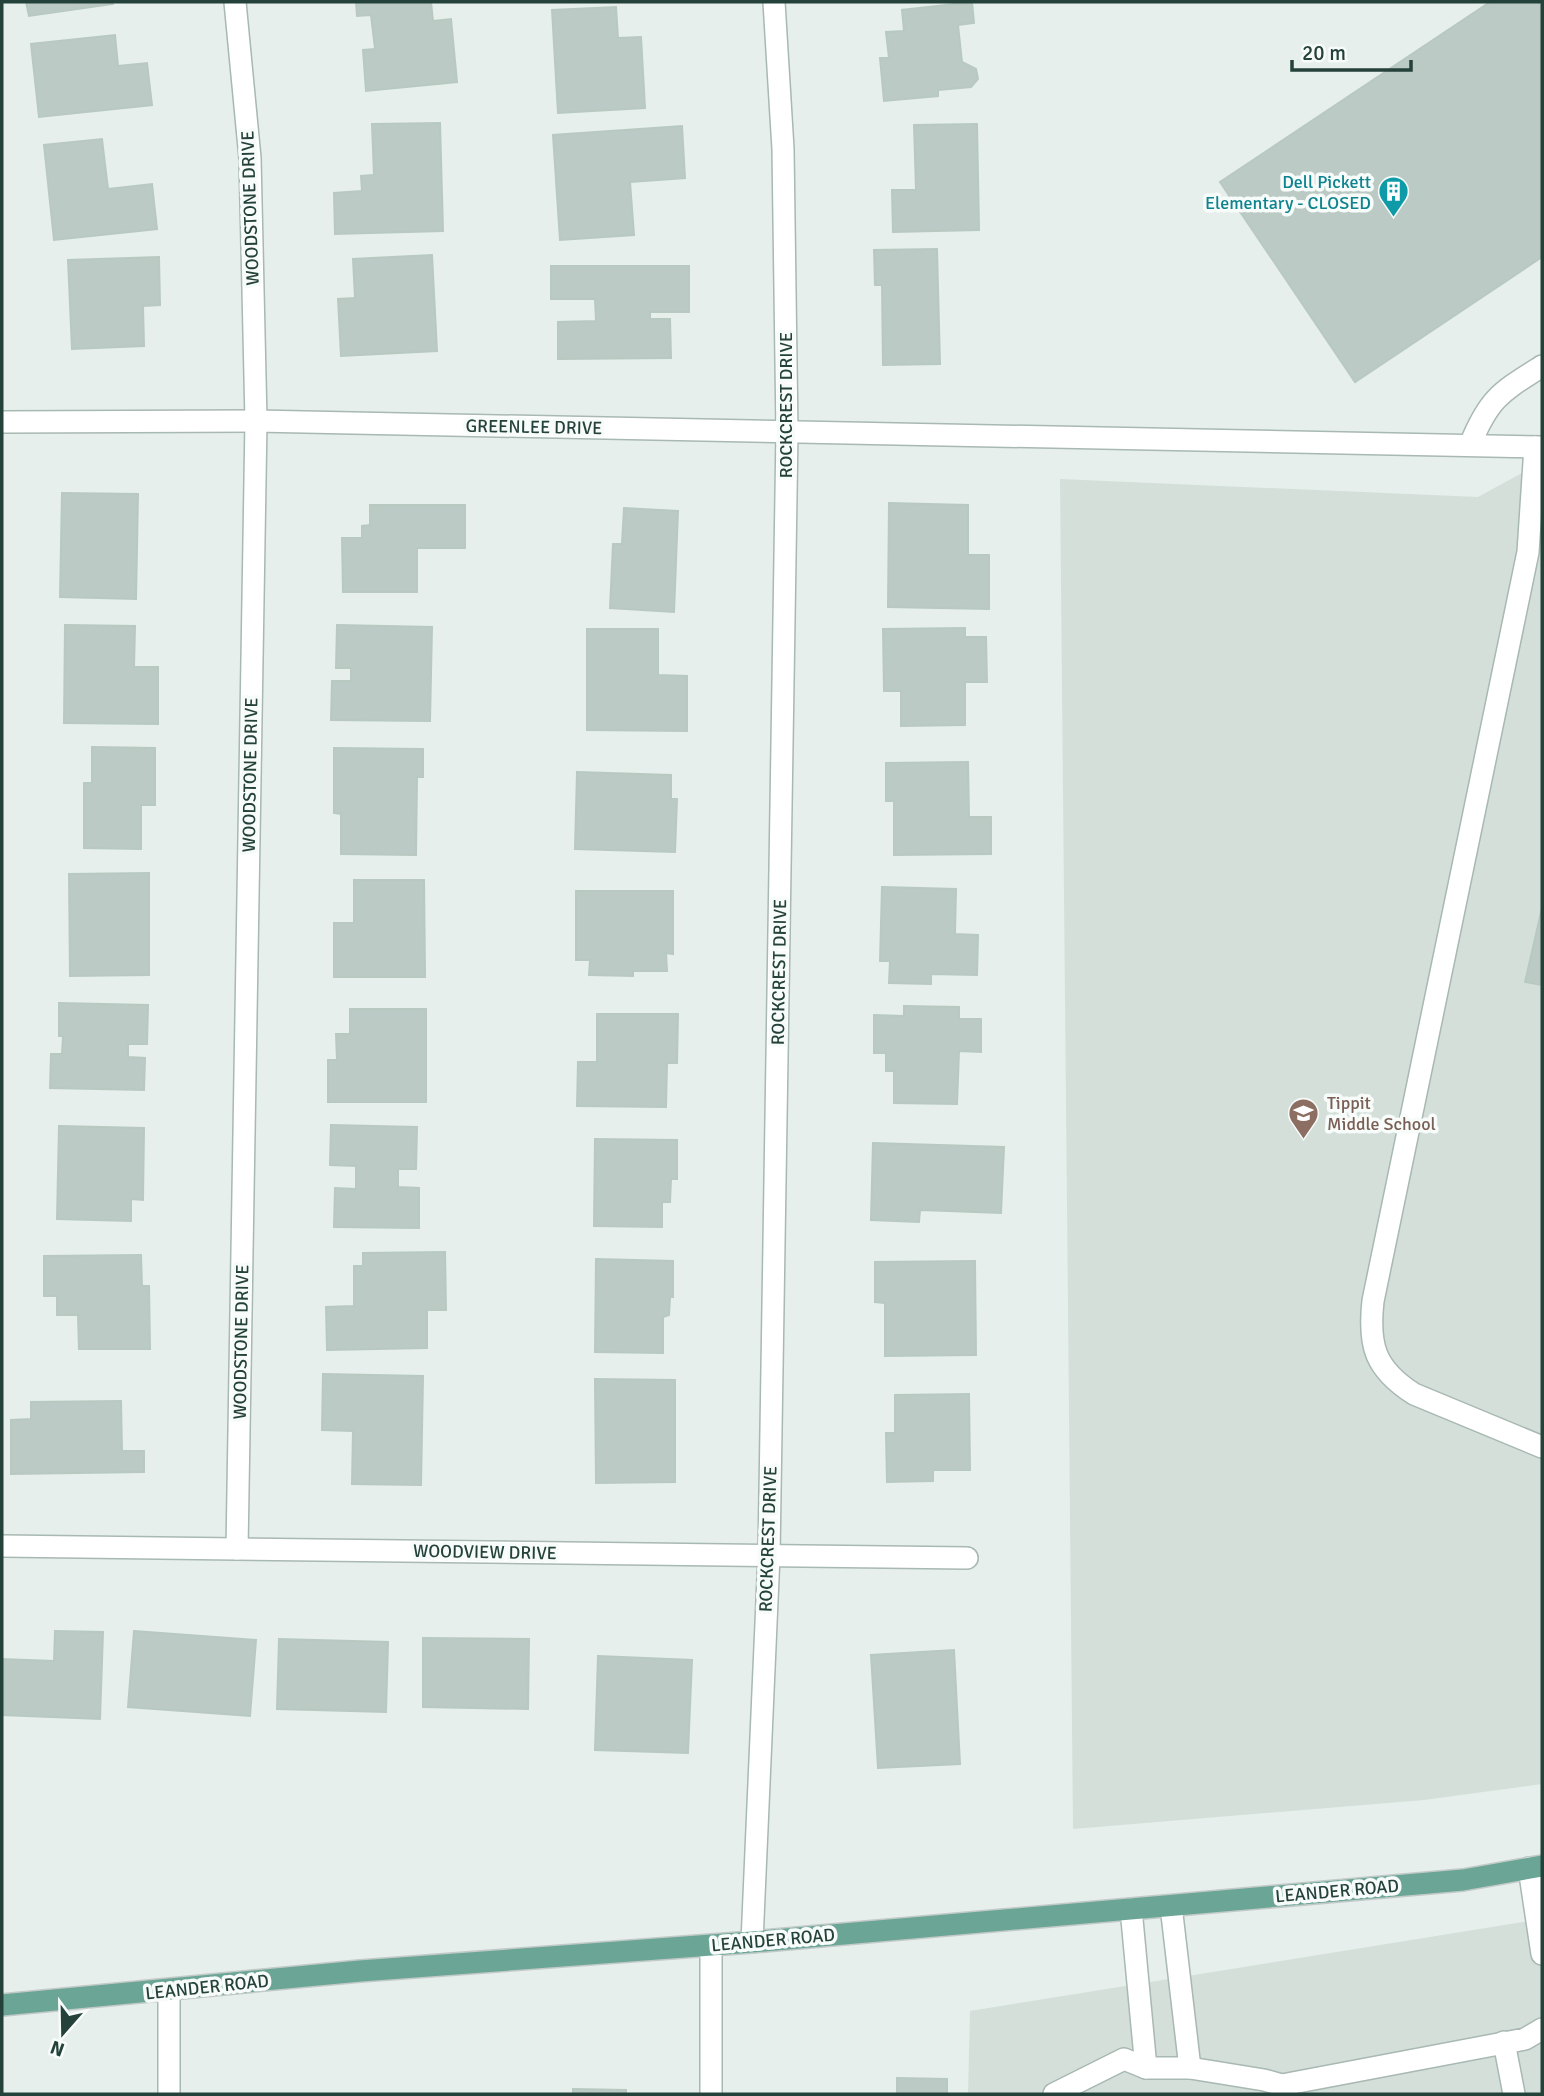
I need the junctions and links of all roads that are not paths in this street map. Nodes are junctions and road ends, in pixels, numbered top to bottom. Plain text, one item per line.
1 (235, 2) edge
2 (774, 2) edge
3 (1542, 366) edge
4 (256, 421) junction
5 (2, 422) edge
6 (787, 432) junction
7 (1470, 445) junction
8 (1539, 447) edge
9 (1542, 1447) edge
10 (2, 1546) edge
11 (237, 1549) junction
12 (769, 1555) junction
13 (967, 1558) dead end
14 (1536, 1867) edge
15 (1171, 1906) junction
16 (1131, 1909) junction
17 (752, 1942) junction
18 (711, 1945) junction
19 (1542, 1954) edge
20 (169, 1991) junction
21 (2, 2005) edge
22 (1542, 2029) edge
23 (1504, 2042) junction
24 (1146, 2068) junction
25 (1190, 2068) junction
26 (169, 2094) edge
27 (710, 2094) edge
28 (1054, 2094) edge
29 (1514, 2094) edge

1 - 4 street, WOODSTONE DRIVE
2 - 6 street, ROCKCREST DRIVE
3 - 7 street
4 - 5 street, GREENLEE DRIVE
4 - 6 street, GREENLEE DRIVE
4 - 11 street, WOODSTONE DRIVE
6 - 7 street, GREENLEE DRIVE
6 - 12 street, ROCKCREST DRIVE
7 - 8 street, GREENLEE DRIVE
8 - 9 street
10 - 11 street, WOODVIEW DRIVE
11 - 12 street, WOODVIEW DRIVE
12 - 13 street, WOODVIEW DRIVE
12 - 17 street, ROCKCREST DRIVE
14 - 15 main road, LEANDER ROAD
14 - 19 street
15 - 16 main road, LEANDER ROAD
15 - 25 street
16 - 17 main road, LEANDER ROAD
16 - 24 street
17 - 18 main road, LEANDER ROAD
18 - 20 main road, LEANDER ROAD
18 - 27 street
20 - 21 main road, LEANDER ROAD
20 - 26 street
22 - 23 street
23 - 25 street
23 - 29 street
24 - 25 street
24 - 28 street

